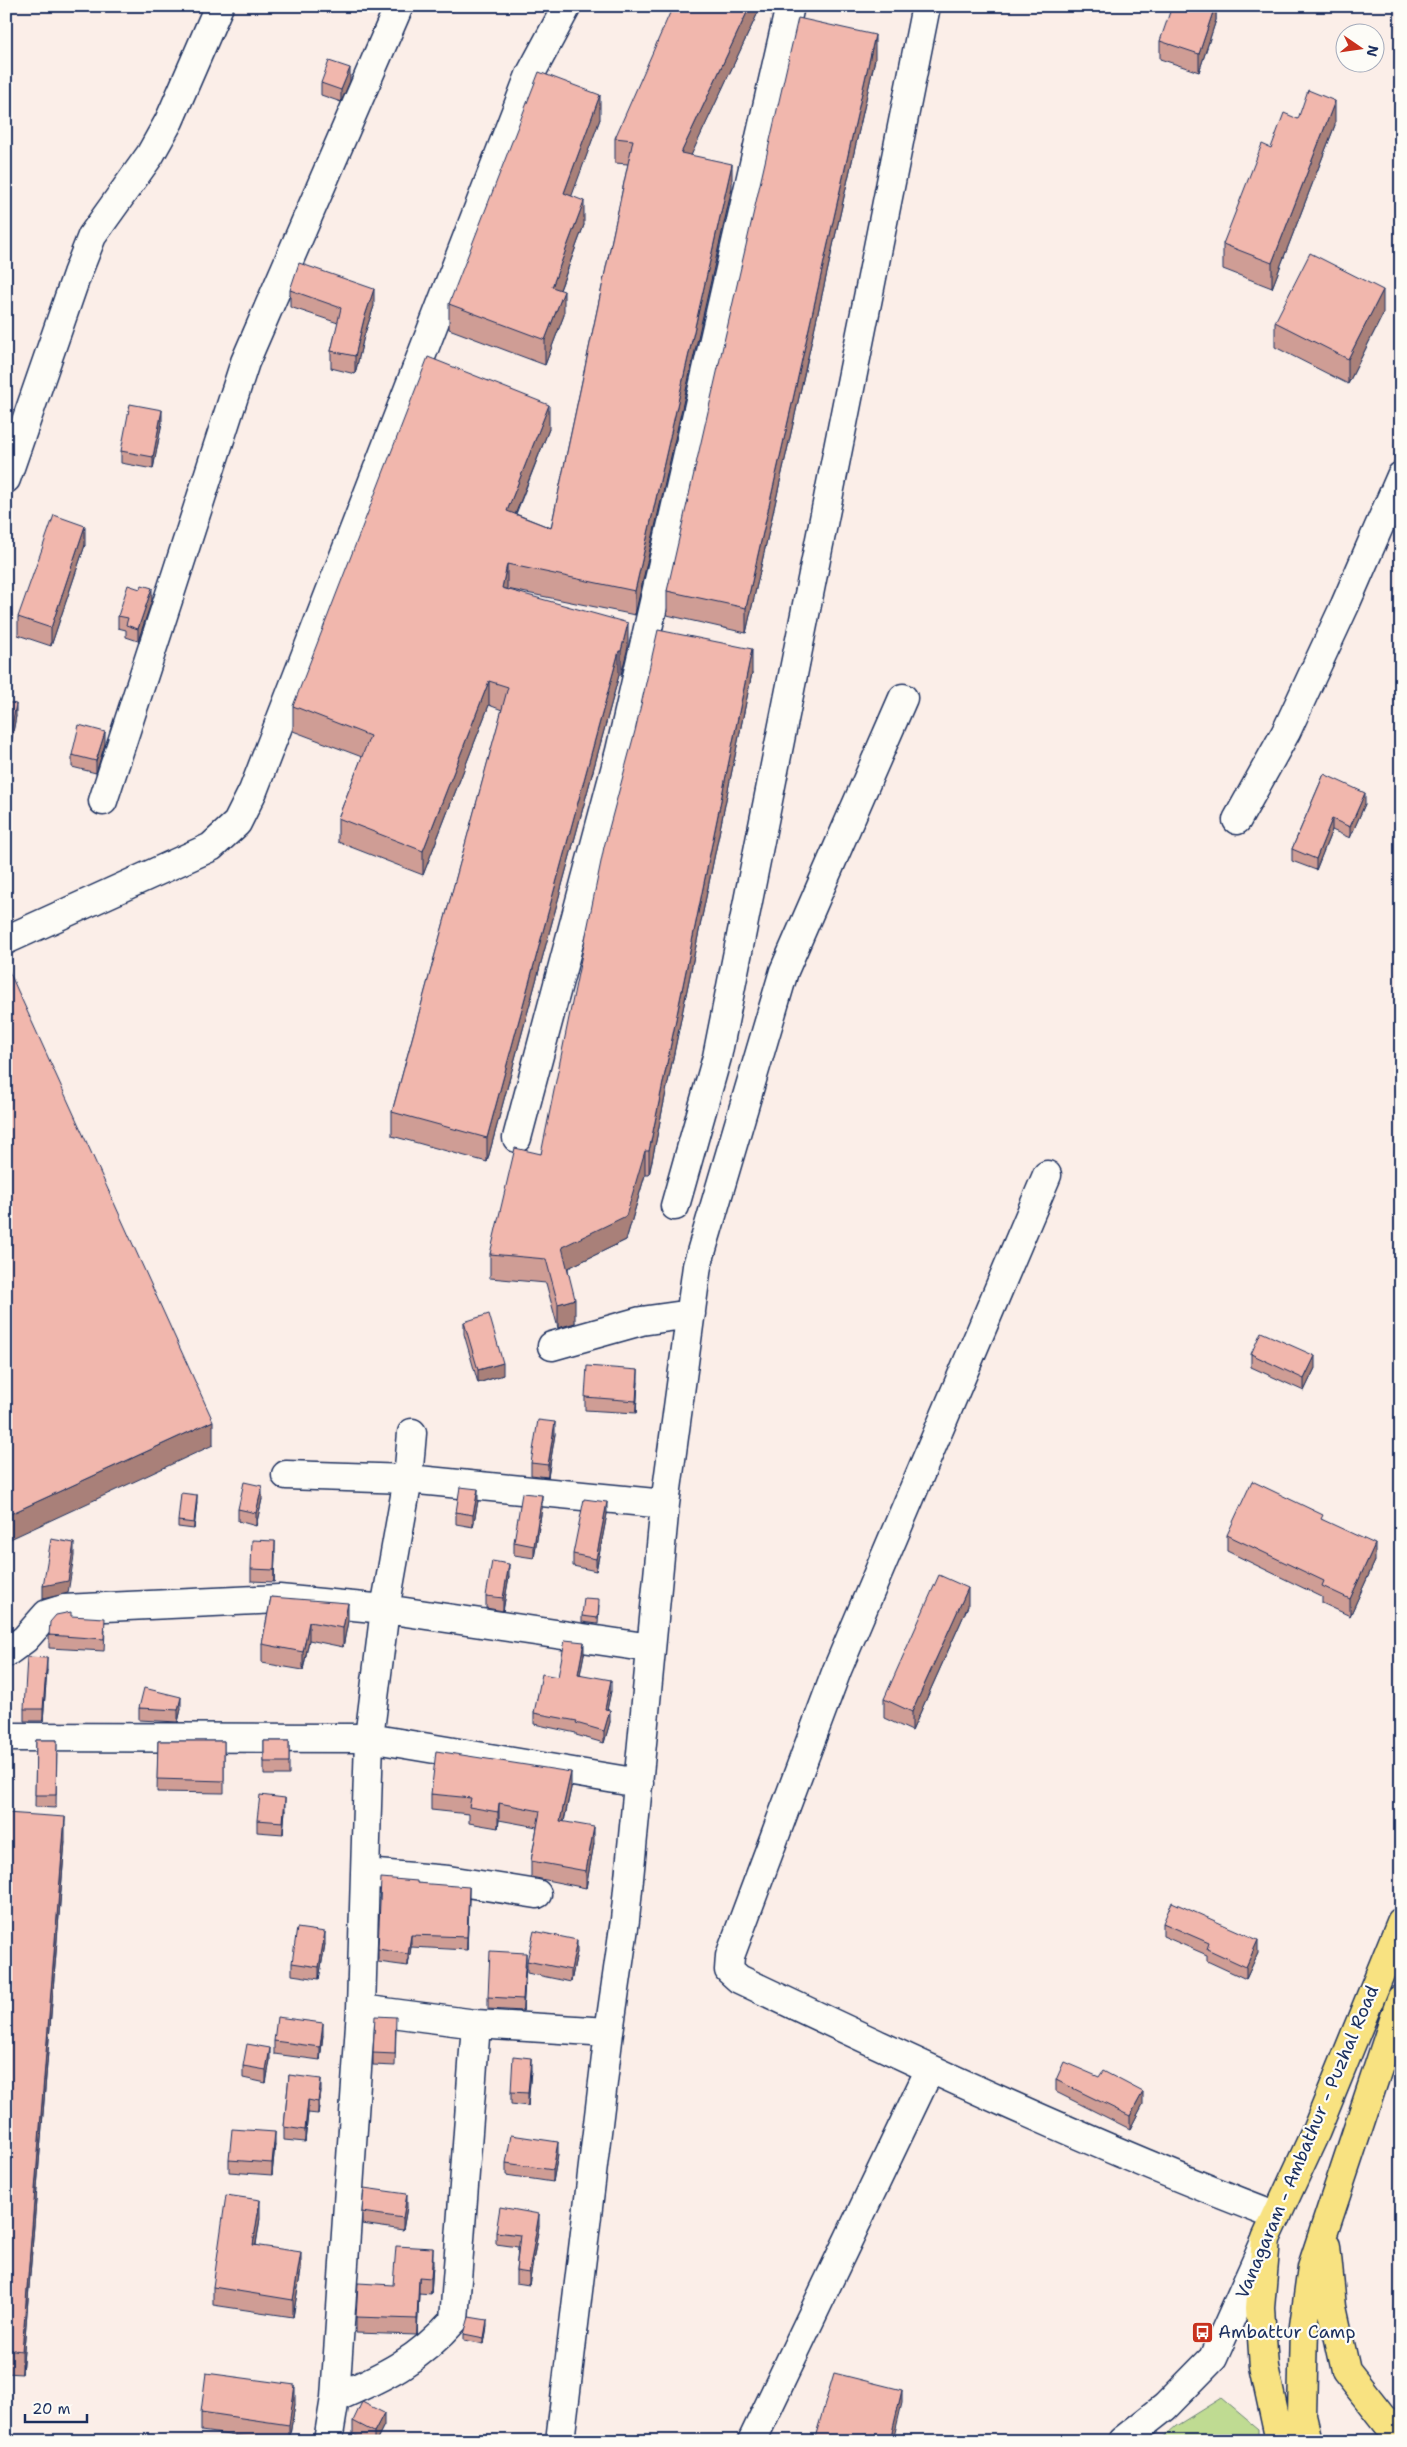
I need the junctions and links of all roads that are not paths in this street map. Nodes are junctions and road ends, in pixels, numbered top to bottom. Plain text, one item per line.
1 (219, 6) edge
2 (399, 6) edge
3 (567, 6) edge
4 (790, 6) edge
5 (926, 6) edge
6 (1401, 476) edge
7 (6, 479) edge
8 (903, 698) dead end
9 (103, 801) dead end
10 (1237, 820) dead end
11 (6, 940) edge
12 (517, 1138) dead end
13 (1047, 1176) dead end
14 (675, 1206) dead end
15 (691, 1314) junction
16 (552, 1346) dead end
17 (412, 1433) dead end
18 (286, 1475) dead end
19 (408, 1479) junction
20 (665, 1504) junction
21 (384, 1609) junction
22 (651, 1648) junction
23 (6, 1653) edge
24 (6, 1737) edge
25 (370, 1738) junction
26 (640, 1783) junction
27 (365, 1873) junction
28 (536, 1894) dead end
29 (1401, 1922) edge
30 (1401, 1999) edge
31 (361, 2009) junction
32 (476, 2024) junction
33 (609, 2032) junction
34 (930, 2070) junction
35 (1327, 2222) junction
36 (1271, 2227) junction
37 (335, 2398) junction
38 (1401, 2436) edge
39 (328, 2441) edge
40 (560, 2441) edge
41 (752, 2441) edge
42 (1122, 2441) edge
43 (1280, 2441) edge
44 (1308, 2441) edge

1 - 7 street
2 - 9 street
3 - 11 street
4 - 12 street
5 - 14 street
6 - 10 street
8 - 15 street
13 - 34 street
15 - 16 street
15 - 20 street
17 - 19 street
18 - 19 street
19 - 20 street
19 - 21 street
20 - 22 street
21 - 22 street
21 - 23 street
21 - 25 street
22 - 26 street
24 - 25 street
25 - 26 street
25 - 27 street
26 - 33 street
27 - 28 street
27 - 31 street
29 - 36 main road, Vanagaram - Ambathur - Puzhal Road
30 - 35 main road
31 - 32 street
31 - 37 street
32 - 33 street
32 - 37 street
33 - 40 street
34 - 36 street
34 - 41 street
35 - 38 main road
35 - 44 main road
36 - 42 street, Vanagaram - Ambathur - Puzhal Road
36 - 43 main road
37 - 39 street

